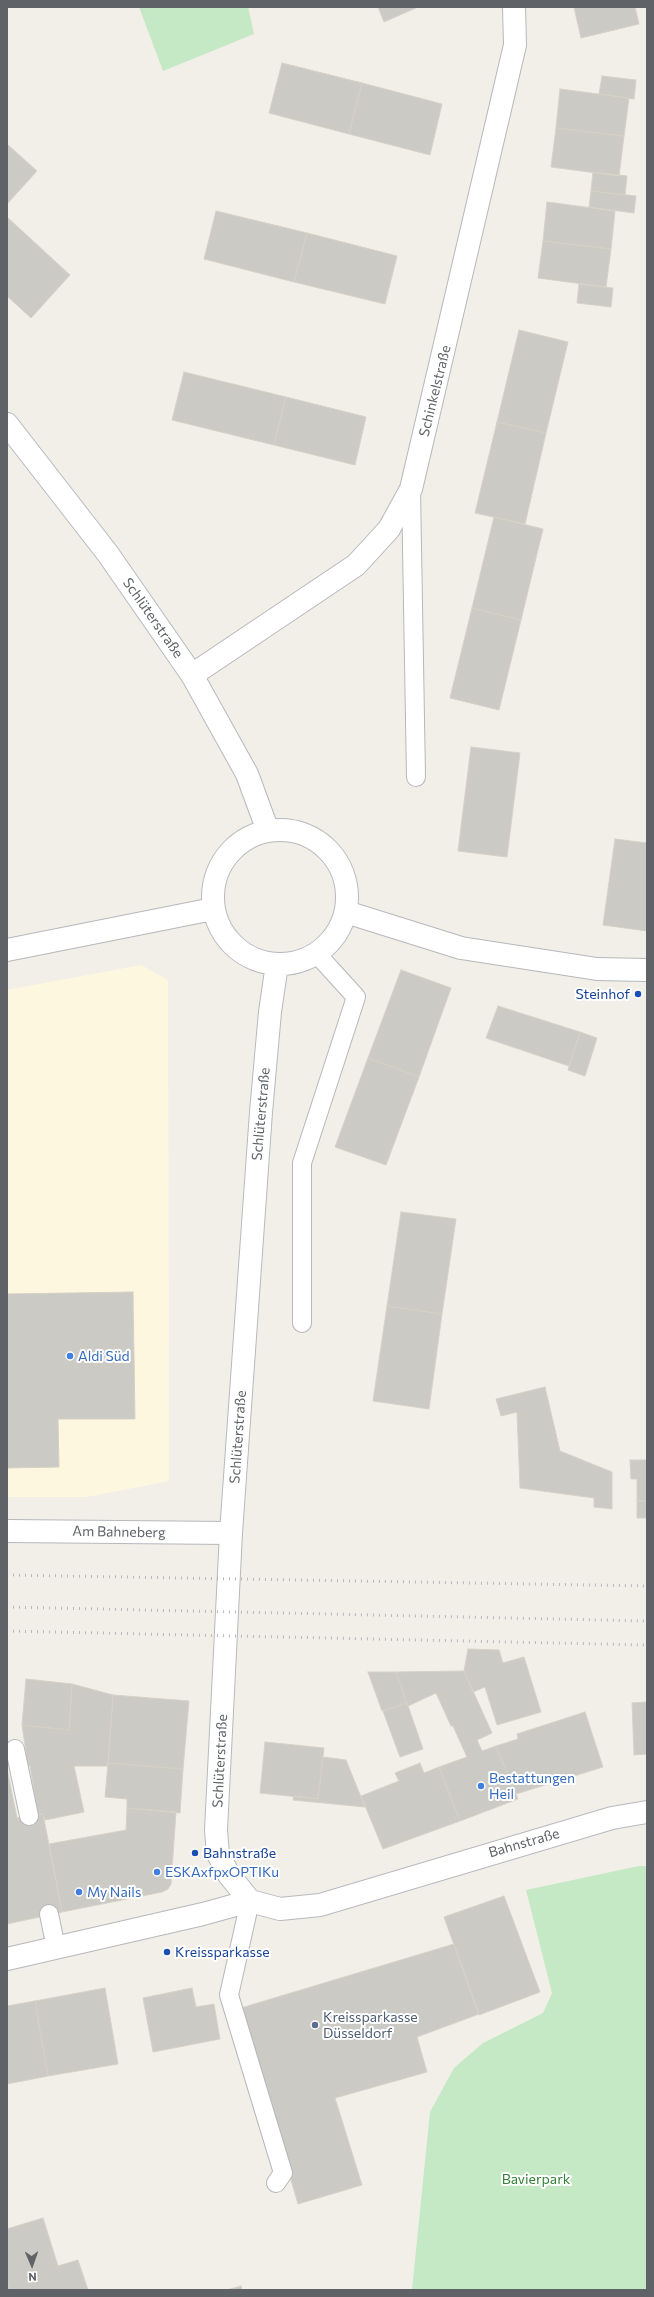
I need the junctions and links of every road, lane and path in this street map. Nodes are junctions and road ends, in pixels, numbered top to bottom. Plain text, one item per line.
1 (514, 7) edge
2 (7, 424) edge
3 (411, 489) junction
4 (192, 675) junction
5 (416, 777) dead end
6 (268, 831) junction
7 (213, 909) junction
8 (346, 912) junction
9 (7, 950) edge
10 (316, 953) junction
11 (277, 964) junction
12 (647, 970) edge
13 (302, 1323) dead end
14 (7, 1531) edge
15 (231, 1533) junction
16 (15, 1749) dead end
17 (647, 1812) edge
18 (29, 1816) dead end
19 (250, 1901) junction
20 (50, 1914) dead end
21 (56, 1948) junction
22 (7, 1959) edge
23 (276, 2183) dead end

1 - 3 street, Schinkelstraße
2 - 4 street, Schlüterstraße
3 - 4 street, Schinkelstraße
3 - 5 lane
4 - 6 street, Schlüterstraße
6 - 7 street
6 - 8 street
7 - 9 street
7 - 11 street
8 - 10 street
8 - 12 street
10 - 11 street
10 - 13 lane
11 - 15 street, Schlüterstraße
14 - 15 street, Am Bahneberg
15 - 19 street, Schlüterstraße
16 - 18 lane
17 - 19 street, Bahnstraße
19 - 21 street
19 - 23 lane
20 - 21 lane
21 - 22 street

